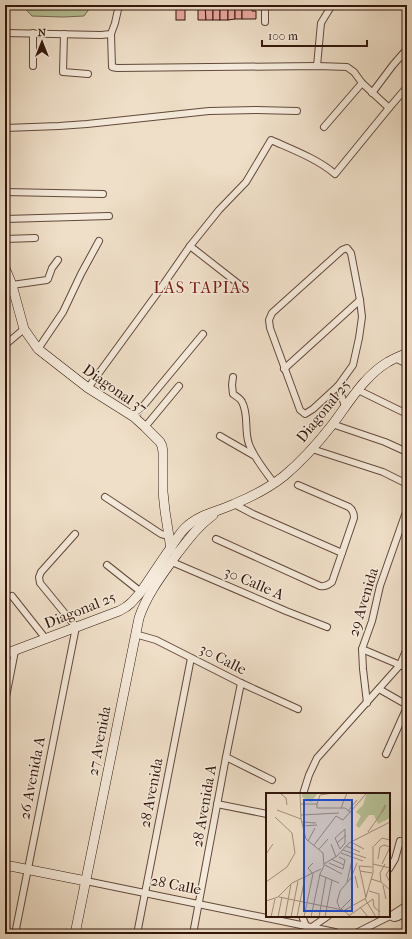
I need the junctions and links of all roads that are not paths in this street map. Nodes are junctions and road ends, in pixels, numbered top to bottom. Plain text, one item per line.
1 (119, 5) edge
2 (265, 5) edge
3 (332, 5) edge
4 (265, 22) dead end
5 (5, 33) edge
6 (33, 33) junction
7 (64, 34) junction
8 (110, 34) junction
9 (407, 49) edge
10 (33, 66) dead end
11 (317, 66) junction
12 (88, 74) dead end
13 (362, 83) junction
14 (407, 87) edge
15 (372, 93) junction
16 (389, 108) junction
17 (297, 111) dead end
18 (324, 127) dead end
19 (5, 128) edge
20 (5, 192) edge
21 (103, 194) dead end
22 (109, 216) dead end
23 (5, 219) edge
24 (5, 238) edge
25 (35, 238) dead end
26 (99, 241) dead end
27 (190, 246) junction
28 (58, 260) dead end
29 (5, 268) edge
30 (12, 285) junction
31 (245, 290) dead end
32 (360, 300) junction
33 (24, 329) junction
34 (203, 334) dead end
35 (5, 345) edge
36 (38, 349) junction
37 (407, 353) edge
38 (395, 358) junction
39 (407, 364) edge
40 (284, 369) junction
41 (233, 377) dead end
42 (179, 386) dead end
43 (338, 386) junction
44 (88, 388) junction
45 (358, 390) junction
46 (345, 406) junction
47 (407, 414) edge
48 (134, 417) junction
49 (332, 424) junction
50 (145, 426) junction
51 (220, 436) dead end
52 (312, 449) junction
53 (407, 452) edge
54 (255, 456) junction
55 (274, 483) junction
56 (407, 484) edge
57 (298, 485) dead end
58 (105, 497) dead end
59 (234, 504) junction
60 (218, 510) junction
61 (406, 512) dead end
62 (75, 534) dead end
63 (169, 536) junction
64 (216, 539) dead end
65 (171, 548) junction
66 (342, 553) junction
67 (172, 562) junction
68 (107, 565) dead end
69 (141, 592) junction
70 (12, 596) dead end
71 (131, 603) junction
72 (141, 611) junction
73 (76, 627) junction
74 (327, 627) dead end
75 (135, 634) junction
76 (46, 639) junction
77 (407, 648) edge
78 (362, 649) junction
79 (9, 651) edge
80 (191, 658) junction
81 (400, 665) junction
82 (407, 668) edge
83 (241, 683) junction
84 (379, 689) junction
85 (5, 702) edge
86 (367, 703) junction
87 (407, 706) edge
88 (298, 709) dead end
89 (386, 754) dead end
90 (226, 757) junction
91 (272, 780) dead end
92 (304, 793) edge
93 (217, 804) junction
94 (266, 814) edge
95 (400, 841) dead end
96 (5, 865) edge
97 (390, 867) edge
98 (28, 869) junction
99 (86, 881) junction
100 (144, 893) junction
101 (199, 904) junction
102 (407, 905) edge
103 (407, 912) edge
104 (390, 916) edge
105 (303, 917) edge
106 (326, 917) edge
107 (388, 917) edge
108 (309, 926) junction
109 (15, 934) edge
110 (75, 934) edge
111 (137, 934) edge
112 (193, 934) edge
113 (340, 934) edge
114 (354, 934) edge

1 - 8 street
2 - 4 street
3 - 11 street
5 - 6 street
6 - 7 street
6 - 10 street
7 - 8 street
7 - 12 street
8 - 11 street
9 - 15 street
11 - 13 street
13 - 15 street
13 - 18 street
14 - 16 street
15 - 16 street
16 - 27 street
17 - 19 street
20 - 21 street
22 - 23 street
24 - 25 street
26 - 36 street
27 - 31 street
27 - 44 street
28 - 30 street
29 - 30 main road, Diagonal 37
30 - 33 main road, Diagonal 37
32 - 40 street
32 - 40 street
32 - 43 street
33 - 35 street
33 - 36 main road, Diagonal 37
34 - 48 street
36 - 44 main road, Diagonal 37
37 - 38 main road, Diagonal 25
38 - 39 street
38 - 45 main road, Diagonal 25
40 - 43 street
41 - 54 street
42 - 50 street
43 - 46 street
44 - 48 main road, Diagonal 37
45 - 46 main road, Diagonal 25
45 - 47 street
46 - 49 main road, Diagonal 25
48 - 50 main road, Diagonal 37
49 - 52 main road, Diagonal 25
49 - 53 street
50 - 63 main road, Diagonal 37
51 - 54 street
52 - 55 main road, Diagonal 25
52 - 56 street
54 - 55 street
55 - 59 main road, Diagonal 25
57 - 66 street
58 - 63 street
59 - 60 main road, Diagonal 25
59 - 66 street
60 - 65 main road, Diagonal 25
60 - 67 main road, Diagonal 25
61 - 78 street, 29 Avenida
62 - 73 street
63 - 65 main road, Diagonal 37
64 - 66 street
65 - 67 main road, Diagonal 37
65 - 69 main road, Diagonal 25
67 - 72 main road, 27 Avenida
67 - 74 street, 30 Calle A
68 - 69 street
69 - 71 main road, Diagonal 25
70 - 76 street
71 - 72 main road
71 - 73 main road, Diagonal 25
72 - 75 main road, 27 Avenida
73 - 76 main road, Diagonal 25
73 - 98 street, 26 Avenida A
75 - 80 street, 30 Calle
75 - 99 main road, 27 Avenida
76 - 79 main road, Diagonal 25
77 - 81 street
78 - 81 street
78 - 86 street, 29 Avenida
79 - 85 street
80 - 83 street, 30 Calle
80 - 100 street, 28 Avenida
81 - 82 street
81 - 84 street
83 - 88 street, 30 Calle
83 - 90 street, 28 Avenida A
84 - 86 street
84 - 87 street
86 - 92 street
87 - 89 street
90 - 91 street
90 - 93 street, 28 Avenida A
93 - 94 street
93 - 101 street, 28 Avenida A
95 - 97 street
96 - 98 main road, 28 Calle
98 - 99 main road, 28 Calle
98 - 109 street, 26 Avenida A
99 - 100 street, 28 Calle
99 - 110 main road, 27 Avenida
100 - 101 street, 28 Calle
100 - 111 street, 28 Avenida
101 - 108 street, 28 Calle
101 - 112 street, 28 Avenida A
102 - 104 street
103 - 104 street
105 - 108 street
106 - 108 street
107 - 114 street
108 - 113 street, 28 Calle

